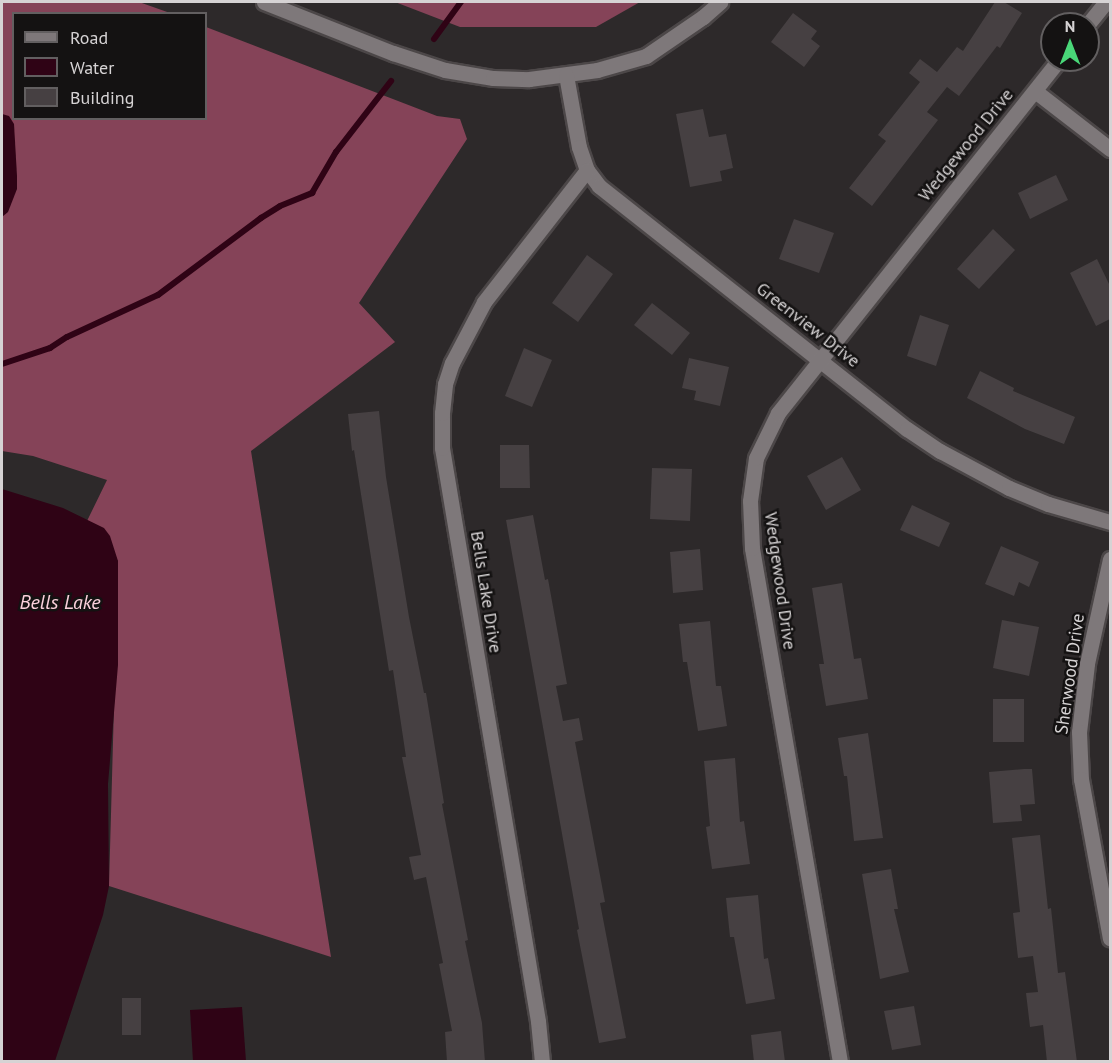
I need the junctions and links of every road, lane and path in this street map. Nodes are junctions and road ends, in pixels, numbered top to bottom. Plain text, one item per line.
1 (264, 2) edge
2 (720, 2) edge
3 (1050, 72) edge
4 (566, 75) junction
5 (1035, 91) junction
6 (1110, 149) edge
7 (587, 170) junction
8 (820, 360) junction
9 (1110, 522) edge
10 (1110, 559) edge
11 (1104, 863) edge
12 (1110, 938) edge
13 (542, 1062) edge
14 (840, 1062) edge

1 - 4 street
2 - 4 street
3 - 5 street, Wedgewood Drive
4 - 7 street, Greenview Drive
5 - 6 street
5 - 8 street, Wedgewood Drive
7 - 8 street, Greenview Drive
7 - 13 street, Bells Lake Drive
8 - 9 street, Greenview Drive
8 - 14 street, Wedgewood Drive
10 - 11 street, Sherwood Drive
11 - 12 street, Sherwood Drive

